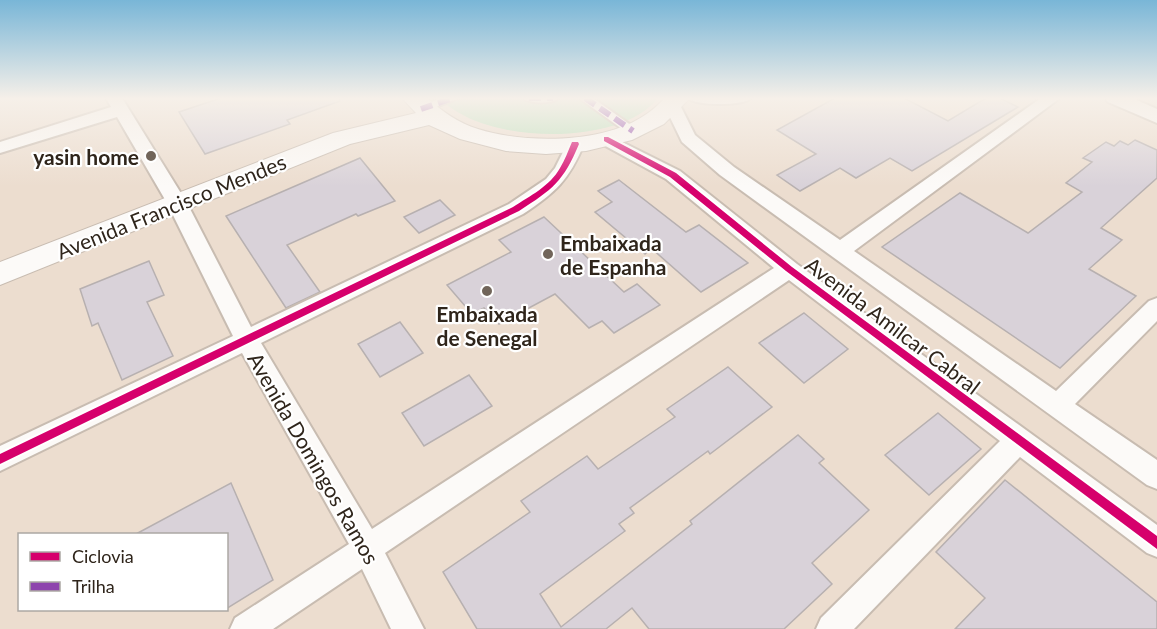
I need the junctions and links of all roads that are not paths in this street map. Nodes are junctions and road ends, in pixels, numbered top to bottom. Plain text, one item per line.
1 (55, 127) edge
2 (131, 127) edge
3 (366, 127) edge
4 (366, 127) edge
5 (455, 127) edge
6 (628, 127) edge
7 (640, 127) edge
8 (684, 127) edge
9 (1011, 127) edge
10 (633, 131) junction
11 (342, 138) junction
12 (606, 139) junction
13 (575, 144) junction
14 (0, 148) edge
15 (177, 203) junction
16 (842, 250) junction
17 (789, 269) junction
18 (0, 274) edge
19 (1157, 307) edge
20 (247, 341) junction
21 (1058, 405) junction
22 (1018, 441) junction
23 (0, 459) edge
24 (1157, 476) edge
25 (1157, 543) edge
26 (367, 548) junction
27 (246, 629) edge
28 (408, 629) edge
29 (832, 629) edge

1 - 14 street
2 - 15 street, Avenida Domingos Ramos
3 - 11 main road
4 - 11 main road
5 - 13 main road
6 - 10 street
7 - 10 main road
8 - 16 street, Avenida Amilcar Cabral
9 - 16 street
10 - 12 main road
11 - 15 main road, Avenida Francisco Mendes
12 - 13 main road
12 - 17 street, Avenida Amilcar Cabral
13 - 20 street
15 - 18 main road, Avenida Francisco Mendes
15 - 20 street, Avenida Domingos Ramos
16 - 21 street, Avenida Amilcar Cabral
17 - 22 street, Avenida Amilcar Cabral
17 - 26 street
19 - 21 street
20 - 23 street
20 - 26 street, Avenida Domingos Ramos
21 - 24 street, Avenida Amilcar Cabral
22 - 25 street, Avenida Amilcar Cabral
22 - 29 street
26 - 27 street
26 - 28 street, Avenida Domingos Ramos

